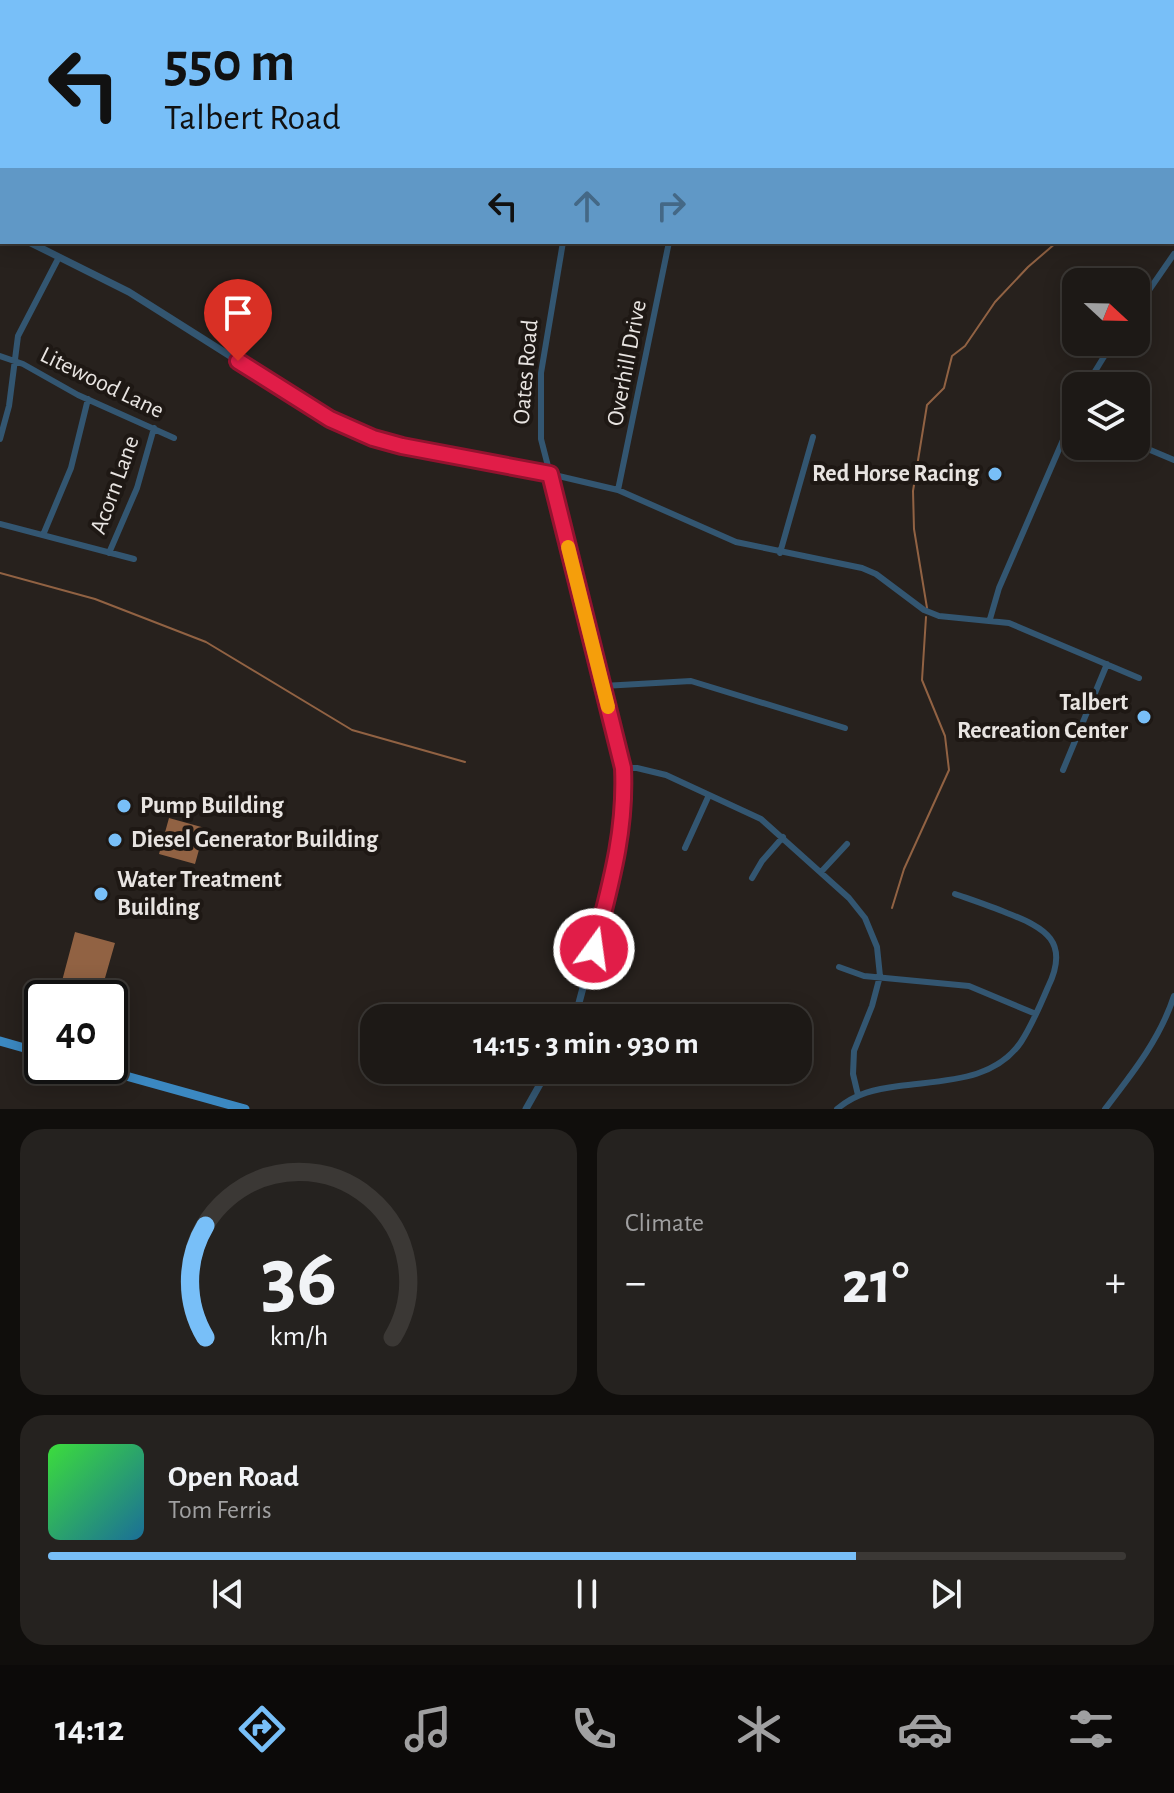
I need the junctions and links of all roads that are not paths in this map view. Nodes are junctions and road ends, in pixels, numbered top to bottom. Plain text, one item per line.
1 (33, 244) edge
2 (563, 244) edge
3 (669, 244) edge
4 (1174, 255) edge
5 (59, 257) junction
6 (1150, 289) edge
7 (0, 356) edge
8 (14, 361) junction
9 (88, 399) junction
10 (154, 428) junction
11 (813, 437) dead end
12 (174, 438) dead end
13 (0, 439) edge
14 (1062, 446) edge
15 (1150, 450) edge
16 (1174, 460) edge
17 (550, 474) junction
18 (618, 490) junction
19 (0, 524) edge
20 (43, 535) junction
21 (109, 553) junction
22 (780, 553) junction
23 (134, 559) dead end
24 (990, 619) junction
25 (1107, 664) junction
26 (1139, 678) dead end
27 (603, 686) junction
28 (845, 728) dead end
29 (623, 768) junction
30 (1063, 770) dead end
31 (709, 795) junction
32 (783, 837) junction
33 (847, 844) dead end
34 (685, 848) dead end
35 (821, 872) junction
36 (752, 878) dead end
37 (955, 894) dead end
38 (839, 967) dead end
39 (880, 976) junction
40 (1174, 998) edge
41 (579, 1004) edge
42 (1036, 1014) junction
43 (0, 1041) edge
44 (24, 1048) edge
45 (128, 1077) edge
46 (540, 1084) edge
47 (858, 1095) junction
48 (238, 1108) edge
49 (526, 1109) edge
50 (837, 1109) edge
51 (1105, 1109) edge

1 - 5 street
2 - 17 street, Oates Road
3 - 18 street, Overhill Drive
4 - 6 street
5 - 8 street
5 - 17 street
7 - 8 street, Litewood Lane
8 - 9 street, Litewood Lane
8 - 13 street
9 - 10 street, Litewood Lane
9 - 20 street
10 - 12 street, Litewood Lane
10 - 21 street, Acorn Lane
11 - 22 street
14 - 24 street
15 - 16 street
17 - 18 street
17 - 27 street, Oates Road
18 - 22 street
19 - 20 street
20 - 21 street
21 - 23 street
22 - 24 street
24 - 25 street
25 - 26 street
25 - 30 street
27 - 28 street
27 - 29 street, Oates Road
29 - 31 street
29 - 41 street, Oates Road
31 - 32 street
31 - 34 street
32 - 35 street
32 - 36 street
33 - 35 street
35 - 39 street
37 - 42 street
38 - 39 street
39 - 42 street
39 - 47 street
40 - 51 street
42 - 47 street
43 - 44 main road
45 - 48 main road
46 - 49 street
47 - 50 street

